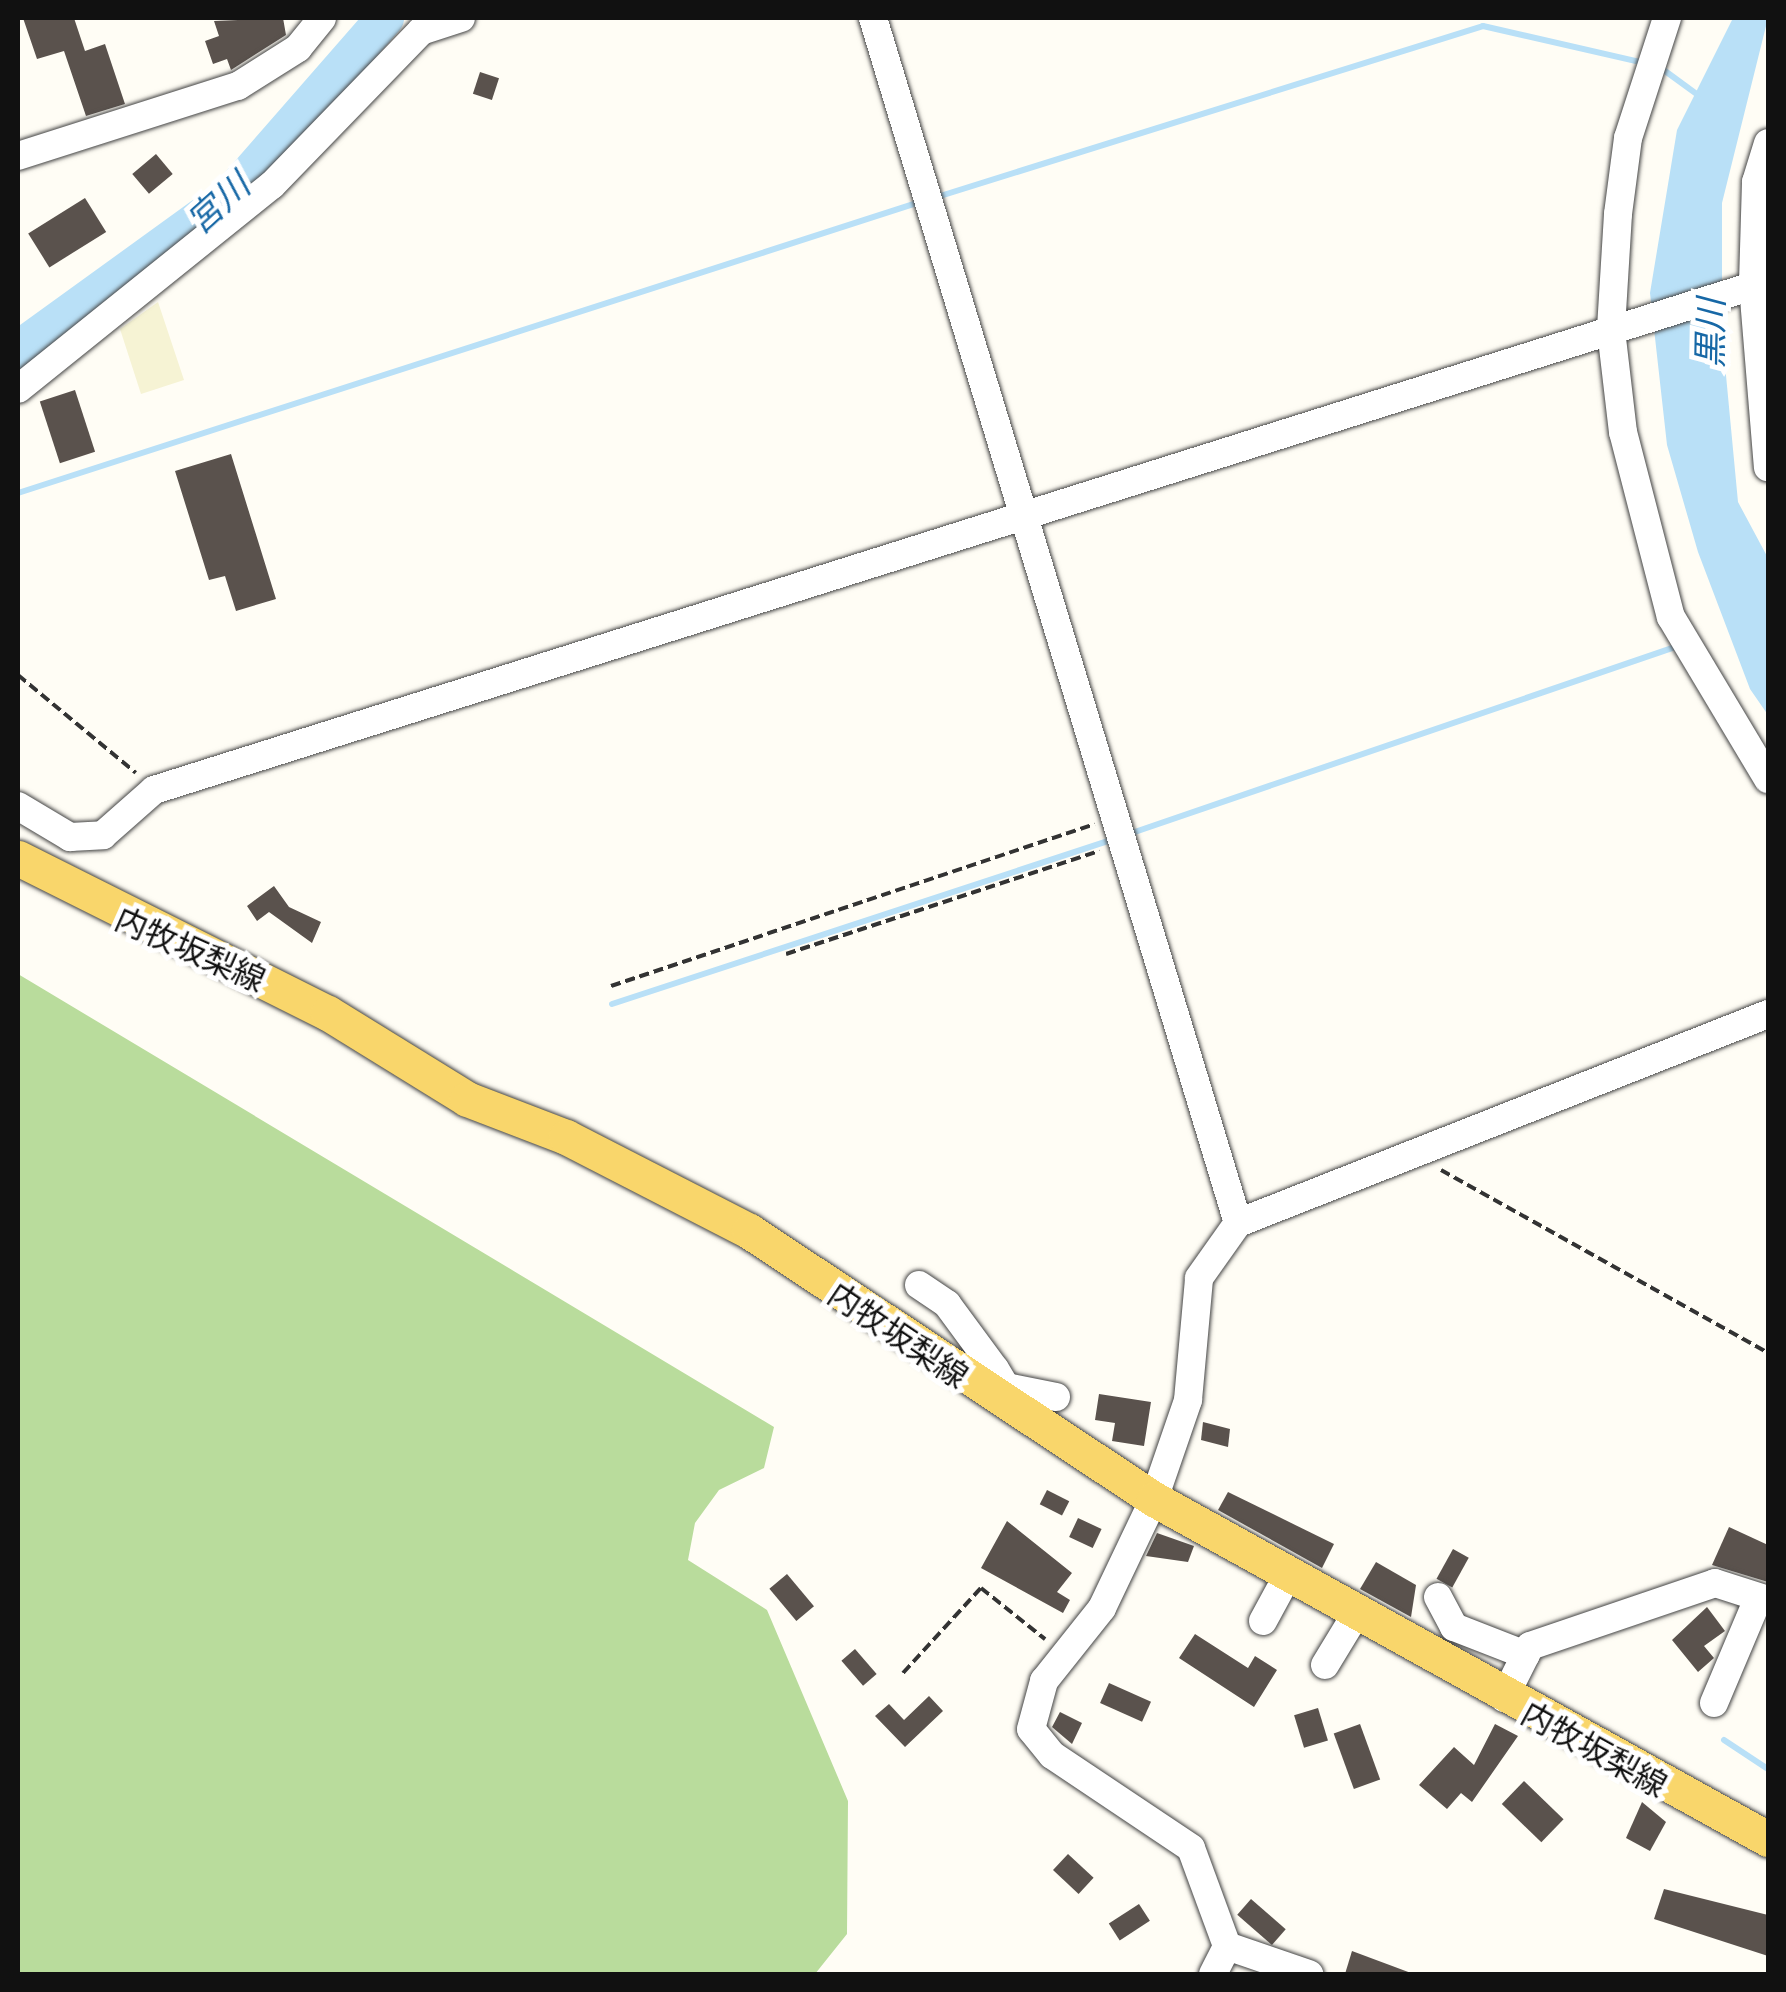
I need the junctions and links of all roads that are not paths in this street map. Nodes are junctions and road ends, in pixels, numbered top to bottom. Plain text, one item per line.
1 (322, 18) edge
2 (462, 18) edge
3 (873, 18) edge
4 (1666, 18) edge
5 (414, 25) edge
6 (1768, 143) edge
7 (18, 156) edge
8 (1761, 283) edge
9 (1612, 330) junction
10 (18, 389) edge
11 (1768, 467) edge
12 (1025, 522) junction
13 (1768, 779) edge
14 (18, 806) edge
15 (18, 858) edge
16 (1768, 1014) edge
17 (1238, 1223) junction
18 (919, 1285) dead end
19 (1002, 1394) junction
20 (1056, 1397) dead end
21 (1154, 1499) junction
22 (1288, 1576) junction
23 (1438, 1598) dead end
24 (1763, 1601) edge
25 (1356, 1614) junction
26 (1263, 1621) dead end
27 (1526, 1654) junction
28 (1325, 1664) dead end
29 (1504, 1698) junction
30 (1714, 1703) dead end
31 (1768, 1838) edge
32 (1227, 1946) junction
33 (1213, 1974) edge
34 (1309, 1974) edge

1 - 7 street
2 - 5 street
3 - 12 street
4 - 9 street
5 - 10 street
6 - 8 street
8 - 9 street
8 - 11 street
9 - 12 street
9 - 13 street
12 - 14 street
12 - 17 street
15 - 19 main road, 内牧坂梨線
16 - 17 street
17 - 21 street
18 - 19 street
19 - 20 street
19 - 21 main road, 内牧坂梨線
21 - 22 main road, 内牧坂梨線
21 - 32 street
22 - 25 main road, 内牧坂梨線
22 - 26 street
23 - 27 street
24 - 27 street
24 - 30 street
25 - 28 street
25 - 29 main road, 内牧坂梨線
27 - 29 street
29 - 31 main road, 内牧坂梨線
32 - 33 street
32 - 34 street

